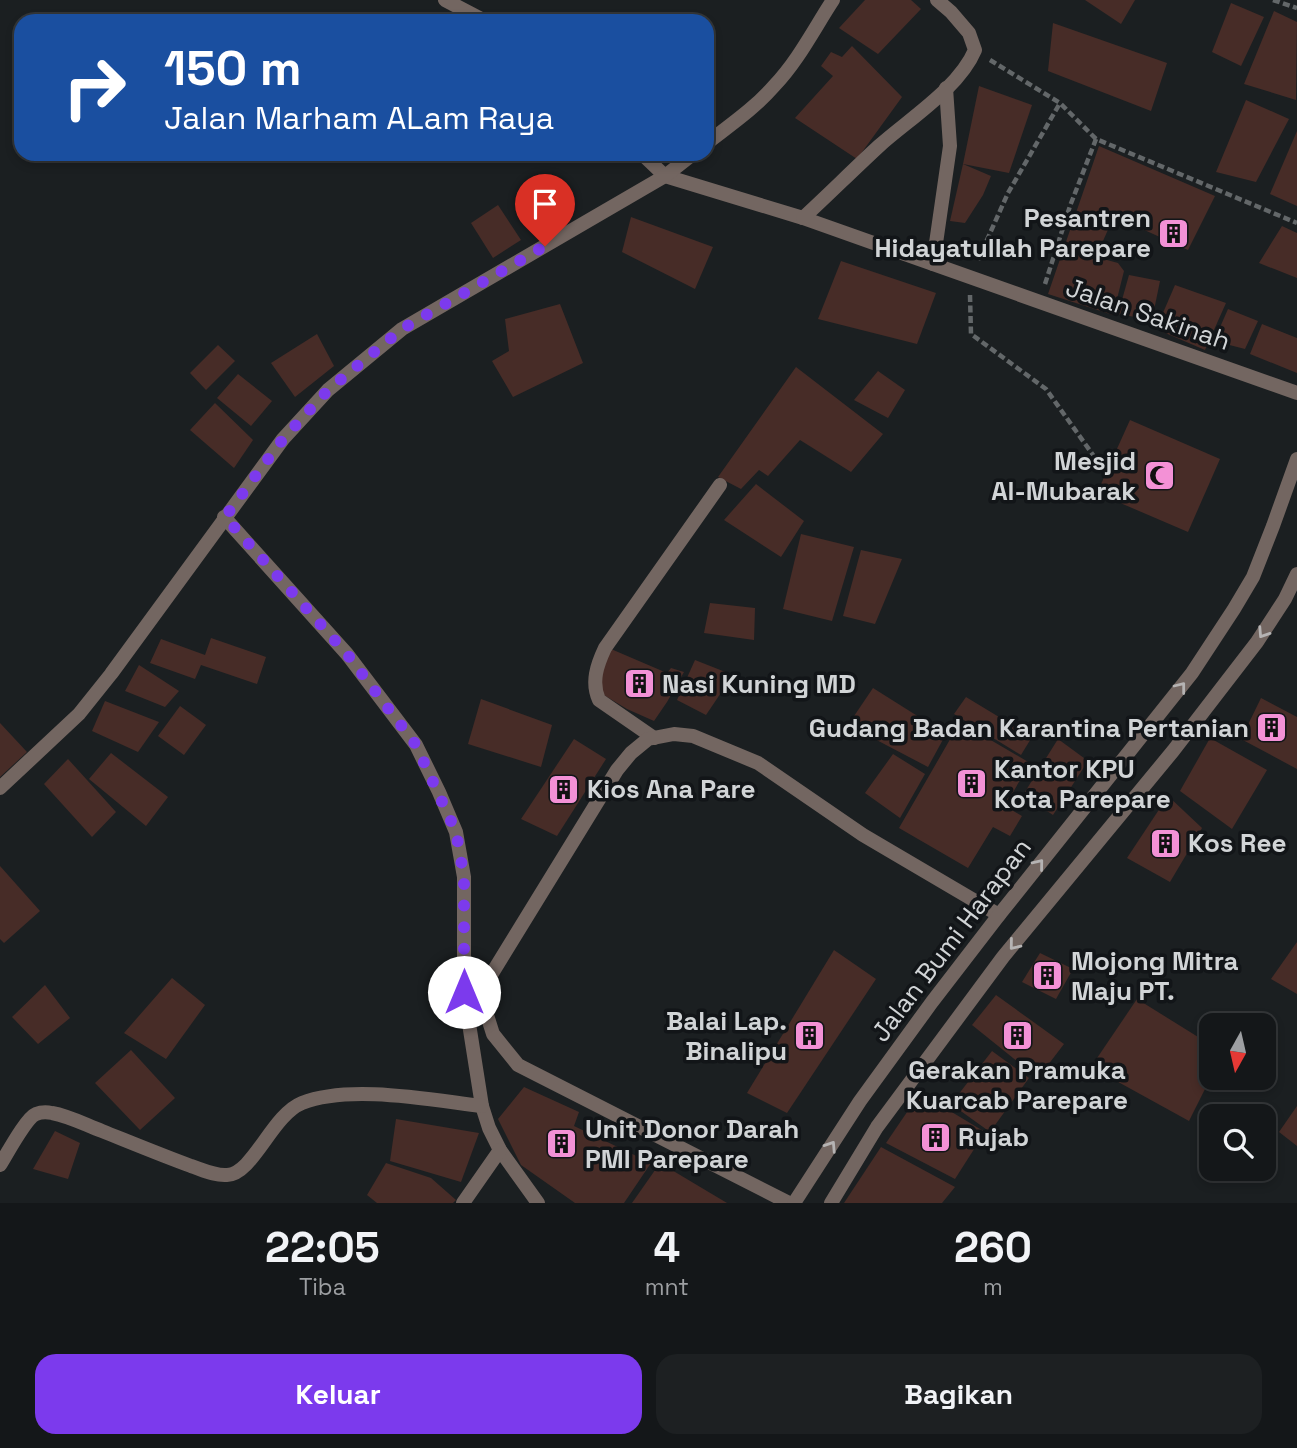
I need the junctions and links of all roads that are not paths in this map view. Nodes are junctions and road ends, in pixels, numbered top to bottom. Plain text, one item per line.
1 (446, 0) edge
2 (833, 0) edge
3 (937, 0) edge
4 (472, 14) edge
5 (946, 88) junction
6 (714, 138) edge
7 (649, 161) edge
8 (684, 161) edge
9 (665, 176) junction
10 (803, 218) junction
11 (933, 264) junction
12 (1297, 393) edge
13 (1297, 459) edge
14 (720, 485) dead end
15 (225, 517) junction
16 (1297, 574) edge
17 (654, 738) junction
18 (0, 788) edge
19 (999, 915) junction
20 (464, 992) junction
21 (480, 993) junction
22 (482, 1106) junction
23 (500, 1150) junction
24 (0, 1166) edge
25 (463, 1203) edge
26 (538, 1203) edge
27 (789, 1203) edge
28 (794, 1203) edge
29 (831, 1203) edge

1 - 4 street
2 - 6 street
3 - 5 street
5 - 10 street
5 - 11 street
7 - 9 street
8 - 9 street
9 - 10 street, Jalan Sakinah
9 - 15 street
10 - 11 street, Jalan Sakinah
11 - 12 street, Jalan Sakinah
19 -> 13 street, Jalan Bumi Harapan
14 - 17 street
15 - 18 street
15 - 20 street
16 -> 29 street, Jalan Bumi Harapan
17 - 19 street
17 - 21 street
28 -> 19 street, Jalan Bumi Harapan
20 - 21 street
20 - 22 street
21 - 27 street
22 - 23 street
22 - 24 street
23 - 25 street
23 - 26 street

